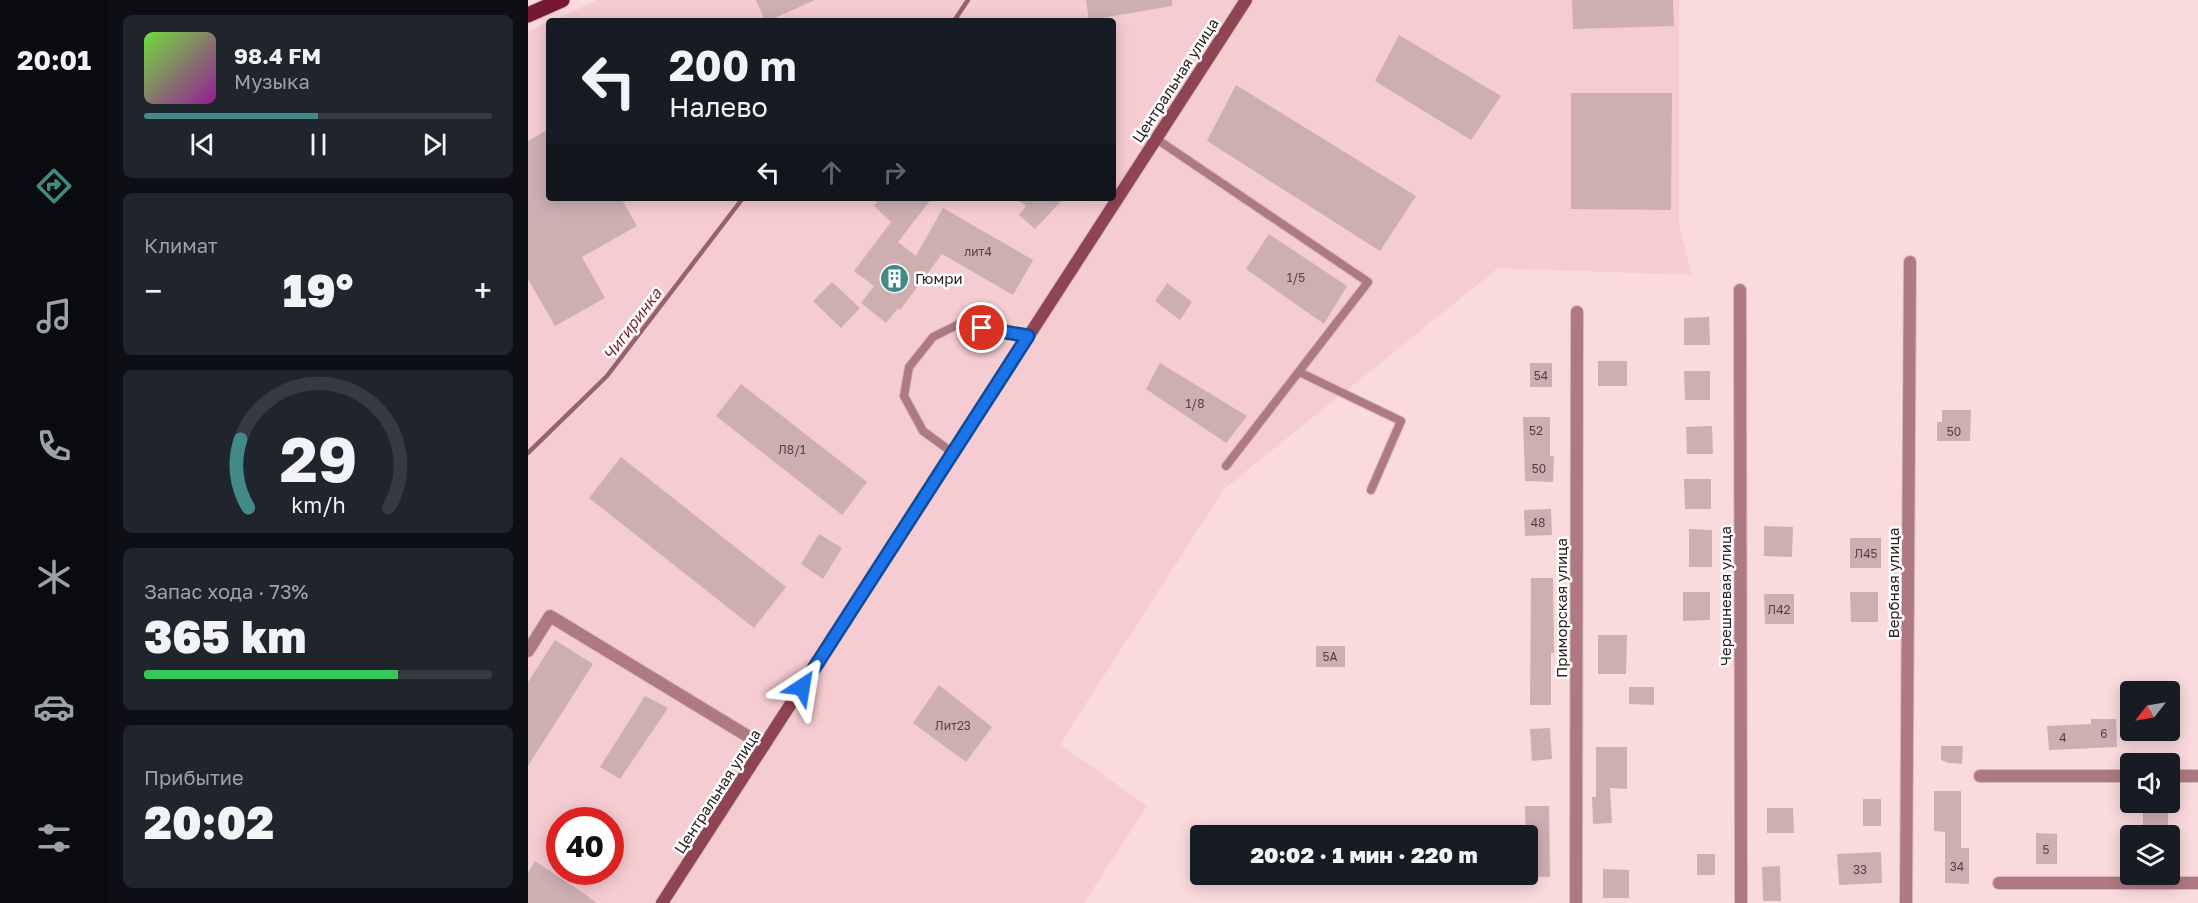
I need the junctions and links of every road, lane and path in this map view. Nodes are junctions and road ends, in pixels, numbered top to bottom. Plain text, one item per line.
1 (562, 0) edge
2 (1246, 0) edge
3 (528, 15) edge
4 (1155, 138) junction
5 (1116, 199) edge
6 (1115, 201) edge
7 (1910, 262) dead end
8 (1740, 290) dead end
9 (1577, 312) dead end
10 (1028, 336) junction
11 (1299, 372) junction
12 (953, 453) junction
13 (1226, 466) dead end
14 (1371, 490) dead end
15 (528, 651) edge
16 (764, 746) junction
17 (1980, 776) dead end
18 (2120, 776) edge
19 (2180, 776) edge
20 (2198, 776) edge
21 (1999, 883) dead end
22 (2198, 883) edge
23 (663, 903) edge
24 (1575, 903) edge
25 (1741, 903) edge
26 (1906, 903) edge

1 - 3 main road
2 - 4 street, Центральная улица
4 - 5 street, Центральная улица
4 - 11 lane
6 - 10 street, Центральная улица
7 - 26 street, Вербная улица
8 - 25 street, Черешневая улица
9 - 24 street, Приморская улица
10 - 12 street, Центральная улица
10 - 12 lane
11 - 13 lane
11 - 14 lane
12 - 16 street, Центральная улица
15 - 16 street
16 - 23 street, Центральная улица
17 - 18 street
19 - 20 street
21 - 22 street

